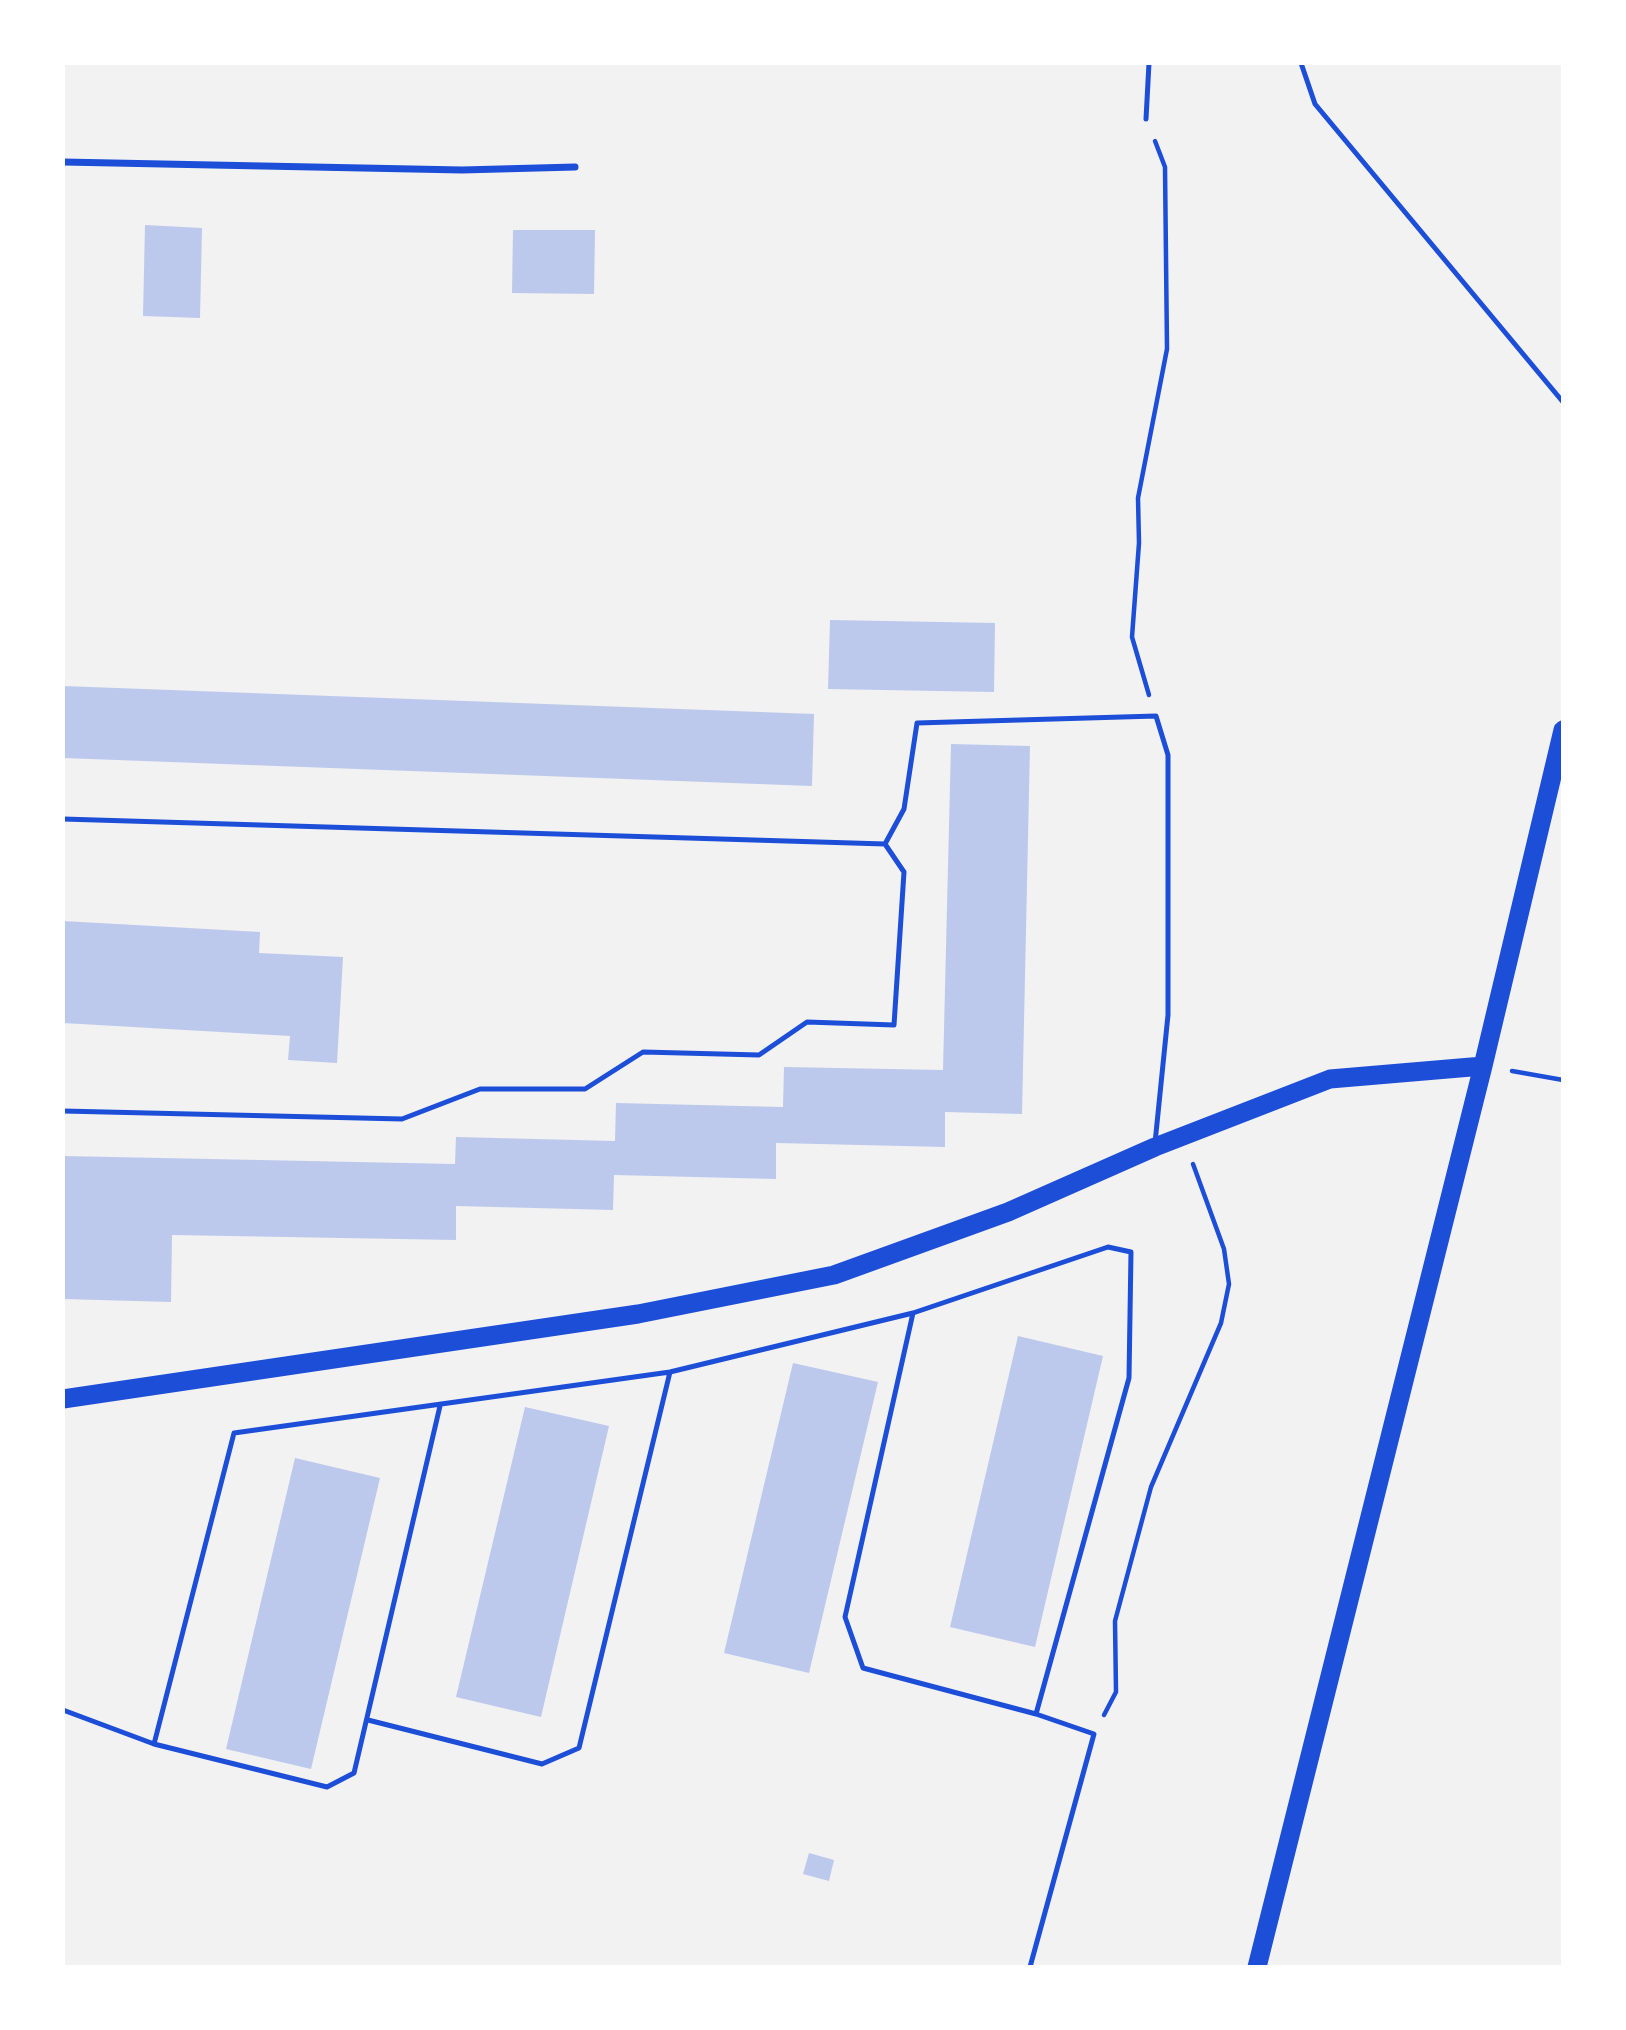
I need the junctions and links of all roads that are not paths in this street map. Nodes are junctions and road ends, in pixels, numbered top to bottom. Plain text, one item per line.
1 (1149, 63) edge
2 (1301, 63) edge
3 (1146, 119) road end
4 (63, 162) edge
5 (575, 167) dead end
6 (1563, 402) edge
7 (1563, 730) edge
8 (63, 819) edge
9 (885, 844) junction
10 (1483, 1066) junction
11 (63, 1111) edge
12 (1154, 1147) junction
13 (913, 1313) junction
14 (670, 1372) junction
15 (63, 1399) edge
16 (440, 1406) junction
17 (63, 1710) edge
18 (1036, 1714) junction
19 (368, 1720) junction
20 (154, 1744) junction
21 (1030, 1967) edge
22 (1257, 1967) edge

1 - 3 lane
2 - 6 lane
4 - 5 street
7 - 10 highway
8 - 9 lane
9 - 11 lane
9 - 12 lane
10 - 12 highway
10 - 22 highway
12 - 15 highway
13 - 14 lane
13 - 18 lane
13 - 18 lane
14 - 16 lane
14 - 19 lane
16 - 19 lane
16 - 20 lane
17 - 20 lane
18 - 21 lane
19 - 20 lane

